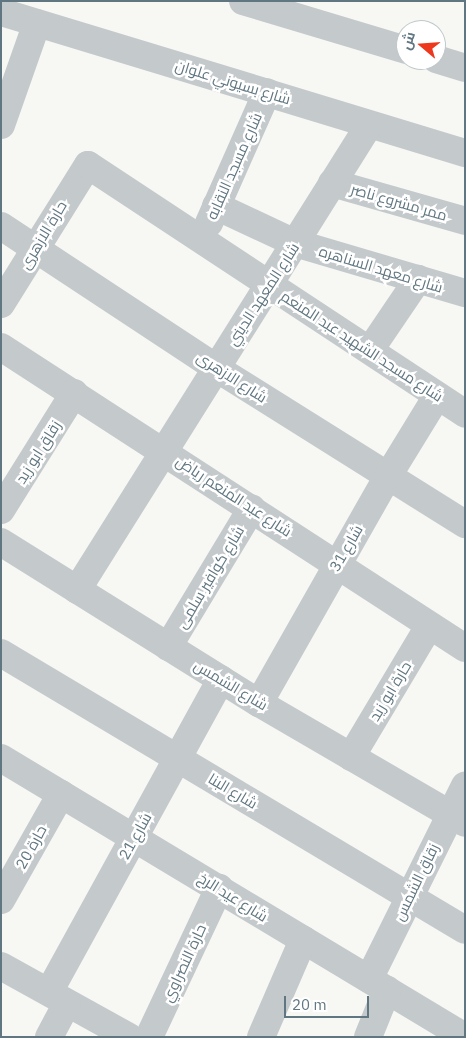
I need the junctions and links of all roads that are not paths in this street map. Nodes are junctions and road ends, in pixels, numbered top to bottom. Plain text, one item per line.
1 (243, 1) edge
2 (302, 10) edge
3 (1, 12) edge
4 (37, 23) junction
5 (396, 46) edge
6 (446, 63) edge
7 (465, 68) edge
8 (267, 92) junction
9 (369, 124) junction
10 (1, 125) edge
11 (465, 153) edge
12 (84, 167) joint
13 (332, 183) junction
14 (216, 206) junction
15 (465, 221) edge
16 (1, 226) edge
17 (201, 240) junction
18 (295, 243) junction
19 (35, 248) junction
20 (418, 279) junction
21 (268, 284) junction
22 (465, 293) edge
23 (1, 304) edge
24 (1, 347) edge
25 (370, 350) junction
26 (216, 368) junction
27 (74, 393) junction
28 (438, 396) junction
29 (465, 414) edge
30 (164, 451) junction
31 (388, 476) junction
32 (252, 508) junction
33 (1, 510) edge
34 (465, 524) edge
35 (1, 542) edge
36 (338, 563) junction
37 (76, 590) junction
38 (430, 626) junction
39 (168, 647) junction
40 (465, 648) edge
41 (1, 653) edge
42 (220, 679) junction
43 (260, 703) junction
44 (351, 757) junction
45 (1, 758) edge
46 (178, 758) junction
47 (465, 786) edge
48 (61, 794) junction
49 (457, 818) edge
50 (135, 837) junction
51 (219, 888) junction
52 (409, 896) junction
53 (1, 900) edge
54 (465, 930) edge
55 (303, 940) junction
56 (1, 966) edge
57 (378, 985) junction
58 (58, 998) junction
59 (49, 1037) edge
60 (129, 1037) edge
61 (149, 1037) edge
62 (261, 1037) edge
63 (368, 1037) edge
64 (465, 1037) edge

1 - 2 street
2 - 5 street
3 - 4 street, شارع بسيوني علوان
4 - 8 street, شارع بسيوني علوان
4 - 10 street
6 - 7 street
8 - 9 street, شارع بسيوني علوان
8 - 14 street, شارع مسجد النقابه
9 - 11 street, شارع بسيوني علوان
9 - 13 street, شارع المعهد الديني
12 - 17 street, شارع مسجد الشهيد عبد المنعم
12 - 19 street, حارة الازهرى
13 - 15 street, ممر مشروع ناصر
13 - 18 street, شارع المعهد الديني
14 - 17 street, شارع مسجد النقابه
14 - 18 street, شارع معهد السناهره
16 - 19 street, شارع الازهرى
17 - 21 street, شارع مسجد الشهيد عبد المنعم
18 - 20 street, شارع معهد السناهره
18 - 21 street, شارع المعهد الديني
19 - 23 street, حارة الازهرى
19 - 26 street, شارع الازهرى
20 - 22 street, شارع معهد السناهره
20 - 25 street
21 - 25 street, شارع مسجد الشهيد عبد المنعم
21 - 26 street, شارع المعهد الديني
24 - 27 street, شارع عبد المنعم رياض
25 - 28 street, شارع مسجد الشهيد عبد المنعم
26 - 30 street, شارع المعهد الديني
26 - 31 street, شارع الازهرى
27 - 30 street, شارع عبد المنعم رياض
27 - 33 street, زقاق ابو زيد
28 - 29 street, شارع مسجد الشهيد عبد المنعم
28 - 31 street, شارع 31
30 - 32 street, شارع عبد المنعم رياض
30 - 37 street, شارع المعهد الديني
31 - 34 street, شارع الازهرى
31 - 36 street, شارع 31
32 - 36 street, شارع عبد المنعم رياض
32 - 39 street, شارع كوافير سلمى
35 - 37 street, شارع الشمس
36 - 38 street, شارع عبد المنعم رياض
36 - 43 street, شارع 31
37 - 39 street, شارع الشمس
38 - 40 street, شارع عبد المنعم رياض
38 - 44 street, حارة ابو زيد
39 - 42 street, شارع الشمس
41 - 46 street, شارع البنا
42 - 43 street, شارع الشمس
42 - 46 street, شارع 21
43 - 44 street, شارع الشمس
44 - 49 street, شارع الشمس
45 - 48 street, شارع عيد الرخ
46 - 50 street, شارع 21
46 - 52 street, شارع البنا
47 - 49 street, زقاق الشمس
48 - 50 street, شارع عيد الرخ
48 - 53 street, حارة 20
49 - 52 street, زقاق الشمس
50 - 51 street, شارع عيد الرخ
50 - 58 street, شارع 21
51 - 55 street, شارع عيد الرخ
51 - 61 street, حارة النصراوي
52 - 54 street, شارع البنا
52 - 57 street, زقاق الشمس
55 - 57 street, شارع عيد الرخ
55 - 62 street
56 - 58 street
57 - 63 street, زقاق الشمس
57 - 64 street, شارع عيد الرخ
58 - 59 street, شارع 21
58 - 60 street

